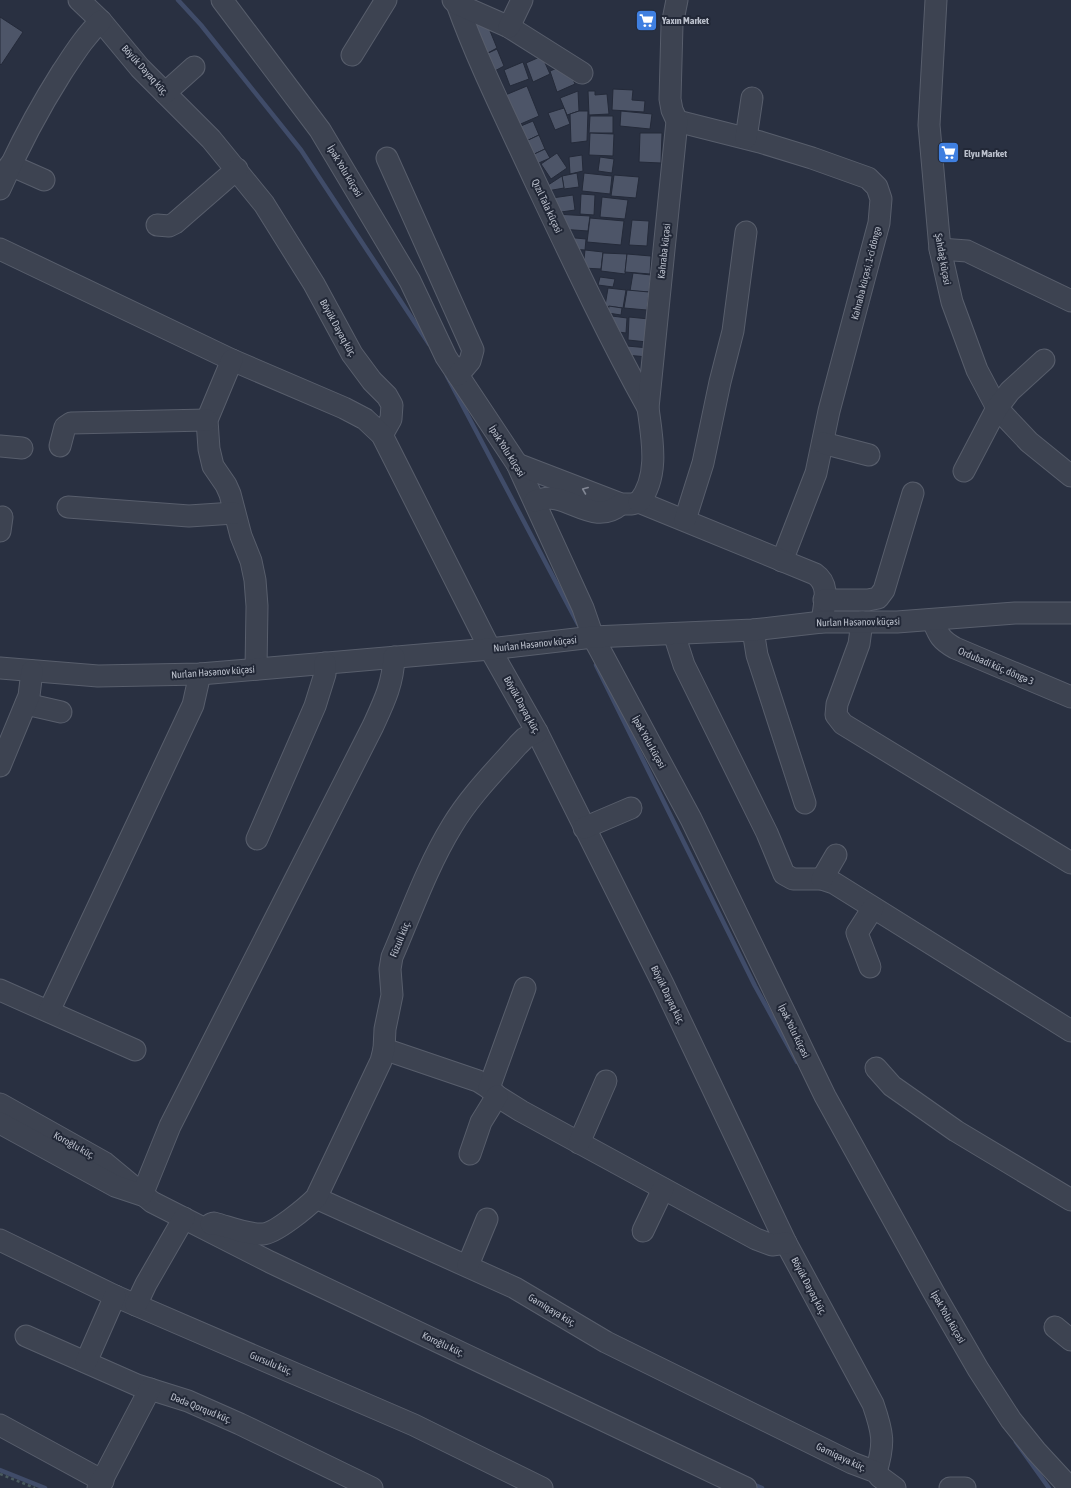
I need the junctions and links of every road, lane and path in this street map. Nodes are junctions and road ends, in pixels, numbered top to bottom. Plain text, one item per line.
1 (79, 0) edge
2 (222, 0) edge
3 (386, 0) edge
4 (522, 0) edge
5 (677, 0) edge
6 (936, 0) edge
7 (455, 2) edge
8 (101, 21) junction
9 (509, 26) junction
10 (352, 55) dead end
11 (194, 67) dead end
12 (582, 73) dead end
13 (165, 93) junction
14 (752, 98) dead end
15 (678, 121) junction
16 (746, 138) junction
17 (387, 158) dead end
18 (10, 165) junction
19 (237, 169) junction
20 (44, 180) dead end
21 (0, 189) edge
22 (156, 225) dead end
23 (746, 232) dead end
24 (0, 249) edge
25 (940, 249) junction
26 (1071, 301) edge
27 (232, 360) junction
28 (1044, 360) dead end
29 (458, 375) junction
30 (648, 408) junction
31 (997, 408) junction
32 (207, 420) junction
33 (382, 435) junction
34 (823, 443) junction
35 (0, 446) edge
36 (60, 446) dead end
37 (22, 448) dead end
38 (869, 455) dead end
39 (517, 464) junction
40 (964, 471) dead end
41 (1071, 476) edge
42 (913, 493) dead end
43 (535, 501) junction
44 (630, 503) junction
45 (68, 507) dead end
46 (234, 512) junction
47 (685, 520) junction
48 (782, 561) junction
49 (824, 600) junction
50 (1071, 613) edge
51 (933, 620) junction
52 (822, 622) junction
53 (862, 622) junction
54 (754, 630) junction
55 (674, 634) junction
56 (593, 637) junction
57 (490, 649) junction
58 (394, 657) junction
59 (325, 662) junction
60 (0, 668) edge
61 (256, 669) junction
62 (32, 671) junction
63 (200, 674) junction
64 (1071, 698) edge
65 (26, 704) junction
66 (61, 712) dead end
67 (537, 732) junction
68 (0, 766) edge
69 (805, 803) dead end
70 (631, 808) dead end
71 (584, 828) junction
72 (256, 839) dead end
73 (836, 855) dead end
74 (1071, 863) edge
75 (822, 879) junction
76 (873, 908) junction
77 (870, 967) dead end
78 (525, 988) dead end
79 (0, 990) edge
80 (49, 1011) junction
81 (1071, 1031) edge
82 (384, 1049) junction
83 (135, 1050) dead end
84 (876, 1068) dead end
85 (606, 1081) dead end
86 (493, 1092) junction
87 (0, 1104) edge
88 (0, 1123) edge
89 (579, 1143) junction
90 (470, 1154) dead end
91 (663, 1189) junction
92 (142, 1195) junction
93 (316, 1198) junction
94 (1071, 1200) edge
95 (184, 1218) junction
96 (487, 1219) dead end
97 (204, 1228) junction
98 (643, 1230) dead end
99 (0, 1240) edge
100 (786, 1243) junction
101 (468, 1265) junction
102 (115, 1296) junction
103 (136, 1304) junction
104 (1055, 1326) dead end
105 (26, 1336) dead end
106 (1071, 1340) edge
107 (86, 1362) junction
108 (150, 1389) junction
109 (0, 1425) edge
110 (876, 1472) junction
111 (0, 1474) edge
112 (100, 1484) edge
113 (35, 1488) edge
114 (372, 1488) edge
115 (542, 1488) edge
116 (746, 1488) edge
117 (895, 1488) edge
118 (950, 1488) edge
119 (965, 1488) edge
120 (1070, 1488) edge

1 - 8 street, Böyük Dayaq küç.
2 - 29 street, İpək Yolu küçəsi
3 - 10 street
4 - 9 street
5 - 15 street, Kəhraba küçəsi
6 - 25 street, Şahdağ küçəsi
7 - 9 street
7 - 30 street, Qızıl Tala küçəsi
8 - 13 street, Böyük Dayaq küç.
8 - 18 street
9 - 12 street
11 - 13 street
13 - 19 street, Böyük Dayaq küç.
14 - 16 street
15 - 16 street, Kəhraba küçəsi, 1-ci döngə
15 - 30 street, Kəhraba küçəsi
16 - 34 street, Kəhraba küçəsi, 1-ci döngə
17 - 29 street
18 - 20 street
18 - 21 street
19 - 22 street
19 - 33 street, Böyük Dayaq küç.
23 - 47 street
24 - 27 street
25 - 26 street
25 - 31 street, Şahdağ küçəsi
27 - 32 street
27 - 33 street
28 - 31 street
29 - 39 street, İpək Yolu küçəsi
30 - 44 street, Kəhraba küçəsi
31 - 40 street
31 - 41 street, Şahdağ küçəsi
32 - 36 street
32 - 46 street
33 - 57 street, Böyük Dayaq küç.
34 - 38 street
34 - 48 street, Kəhraba küçəsi, 1-ci döngə
35 - 37 street
39 - 43 street, İpək Yolu küçəsi
44 -> 39 street
42 - 49 street
43 - 44 street
43 - 56 street, İpək Yolu küçəsi
44 - 47 street
45 - 46 street
46 - 61 street
47 - 48 street
48 - 49 street
49 - 52 street
50 - 51 street, Nurlan Həsənov küçəsi
51 - 53 street, Nurlan Həsənov küçəsi
51 - 64 street, Ordubadi küç. döngə 3
52 - 53 street, Nurlan Həsənov küçəsi
52 - 54 street, Nurlan Həsənov küçəsi
53 - 74 street
54 - 55 street, Nurlan Həsənov küçəsi
54 - 69 street
55 - 56 street, Nurlan Həsənov küçəsi
55 - 75 street
56 - 57 street, Nurlan Həsənov küçəsi
56 - 120 street, İpək Yolu küçəsi
57 - 58 street, Nurlan Həsənov küçəsi
57 - 67 street, Böyük Dayaq küç.
58 - 59 street, Nurlan Həsənov küçəsi
58 - 92 street
59 - 61 street, Nurlan Həsənov küçəsi
59 - 72 street
60 - 62 street, Nurlan Həsənov küçəsi
61 - 63 street, Nurlan Həsənov küçəsi
62 - 63 street, Nurlan Həsənov küçəsi
62 - 65 street
63 - 80 street
65 - 66 street
65 - 68 street
67 - 71 street, Böyük Dayaq küç.
67 - 82 street, Füzuli küç.
70 - 71 street
71 - 100 street, Böyük Dayaq küç.
73 - 75 street
75 - 76 street
76 - 77 street
76 - 81 street
78 - 86 street
79 - 80 street
80 - 83 street
82 - 86 street
82 - 93 street, Füzuli küç.
84 - 94 street
85 - 89 street
86 - 89 street
86 - 90 street
87 - 92 street, Koroğlu küç.
88 - 92 street, Koroğlu küç.
89 - 91 street
91 - 98 street
91 - 100 street
92 - 95 street, Koroğlu küç.
93 - 97 street
93 - 101 street, Gəmiqaya küç.
95 - 97 street, Koroğlu küç.
95 - 103 street
96 - 101 street
97 - 116 street, Koroğlu küç.
99 - 102 street, Gursulu küç.
100 - 110 street, Böyük Dayaq küç.
101 - 110 street, Gəmiqaya küç.
102 - 103 street, Gursulu küç.
102 - 107 street
103 - 115 street, Gursulu küç.
104 - 106 street
105 - 107 street, Dədə Qorqud küç.
107 - 108 street, Dədə Qorqud küç.
108 - 112 street
108 - 114 street, Dədə Qorqud küç.
109 - 112 street
110 - 117 street, Gəmiqaya küç.
111 - 113 path
118 - 119 street

